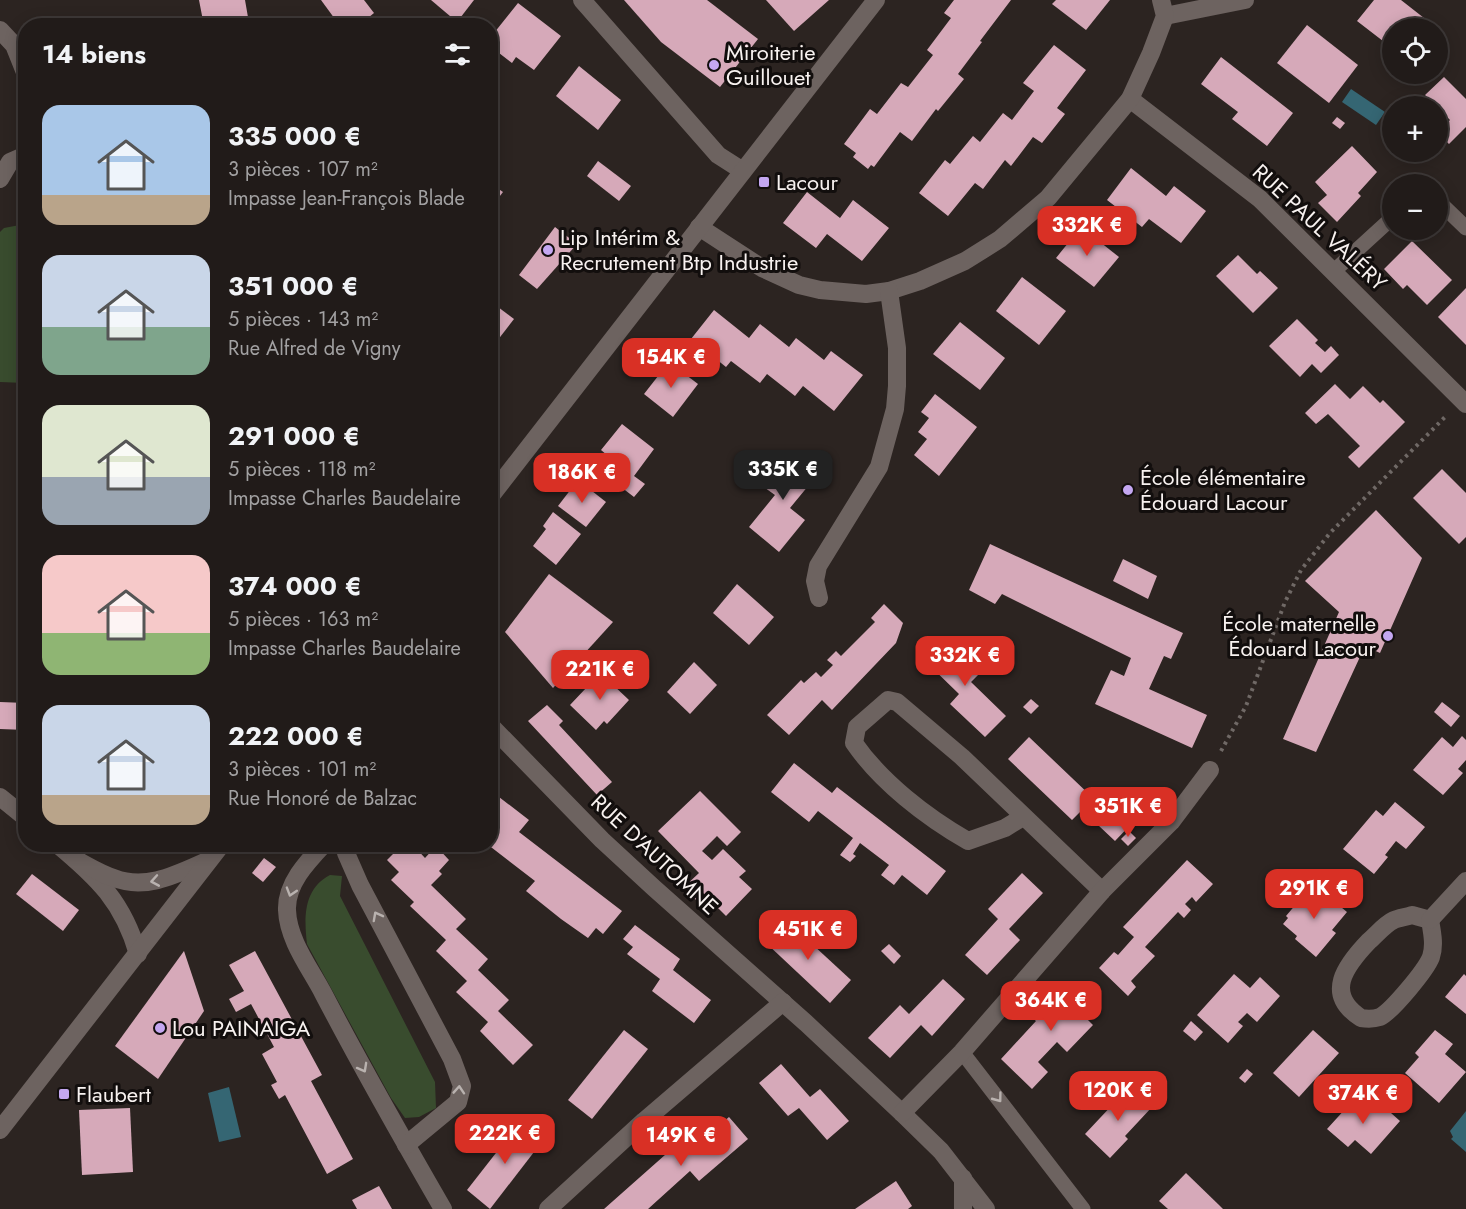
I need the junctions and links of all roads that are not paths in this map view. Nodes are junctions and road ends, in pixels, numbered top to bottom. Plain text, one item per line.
1 (582, 0) edge
2 (876, 0) edge
3 (1245, 0) edge
4 (1163, 8) edge
5 (0, 30) edge
6 (18, 55) edge
7 (1130, 99) junction
8 (18, 158) edge
9 (743, 171) junction
10 (0, 179) edge
11 (1448, 211) edge
12 (699, 227) junction
13 (1382, 227) edge
14 (1466, 228) edge
15 (1334, 271) junction
16 (889, 291) junction
17 (1464, 402) edge
18 (498, 487) edge
19 (819, 598) dead end
20 (498, 733) edge
21 (1210, 770) road end
22 (0, 797) edge
23 (18, 809) edge
24 (1023, 817) junction
25 (66, 852) edge
26 (216, 852) edge
27 (317, 852) edge
28 (346, 852) edge
29 (75, 860) junction
30 (209, 860) junction
31 (1466, 881) edge
32 (1102, 891) junction
33 (1430, 920) junction
34 (138, 954) junction
35 (783, 1002) junction
36 (962, 1052) junction
37 (902, 1113) junction
38 (0, 1130) edge
39 (406, 1145) junction
40 (963, 1178) junction
41 (443, 1209) edge
42 (548, 1209) edge
43 (963, 1209) edge
44 (986, 1209) edge
45 (1083, 1209) edge

1 - 9 street
2 - 9 street
3 - 4 street
4 - 7 street
5 - 6 street
7 - 15 street, RUE PAUL VALÉRY
7 - 16 street
8 - 10 street
9 - 12 street
11 - 14 lane
12 - 16 street
12 - 18 street
13 - 15 lane
15 - 17 street, RUE PAUL VALÉRY
16 - 19 street
20 - 35 street, RUE D'AUTOMNE
21 - 32 street
22 - 23 street
24 - 24 street
24 - 32 street
25 - 29 street
26 - 30 street
27 -> 39 street
39 -> 28 street
30 -> 29 street
29 - 34 street
30 - 34 street
31 - 33 street
32 - 36 street
33 - 33 street
34 - 38 street
35 - 37 street, RUE D'AUTOMNE
35 - 42 street
36 - 37 street
36 -> 45 lane
37 - 40 street, RUE D'AUTOMNE
39 - 41 street
40 - 43 street
40 - 44 street, RUE D'AUTOMNE

